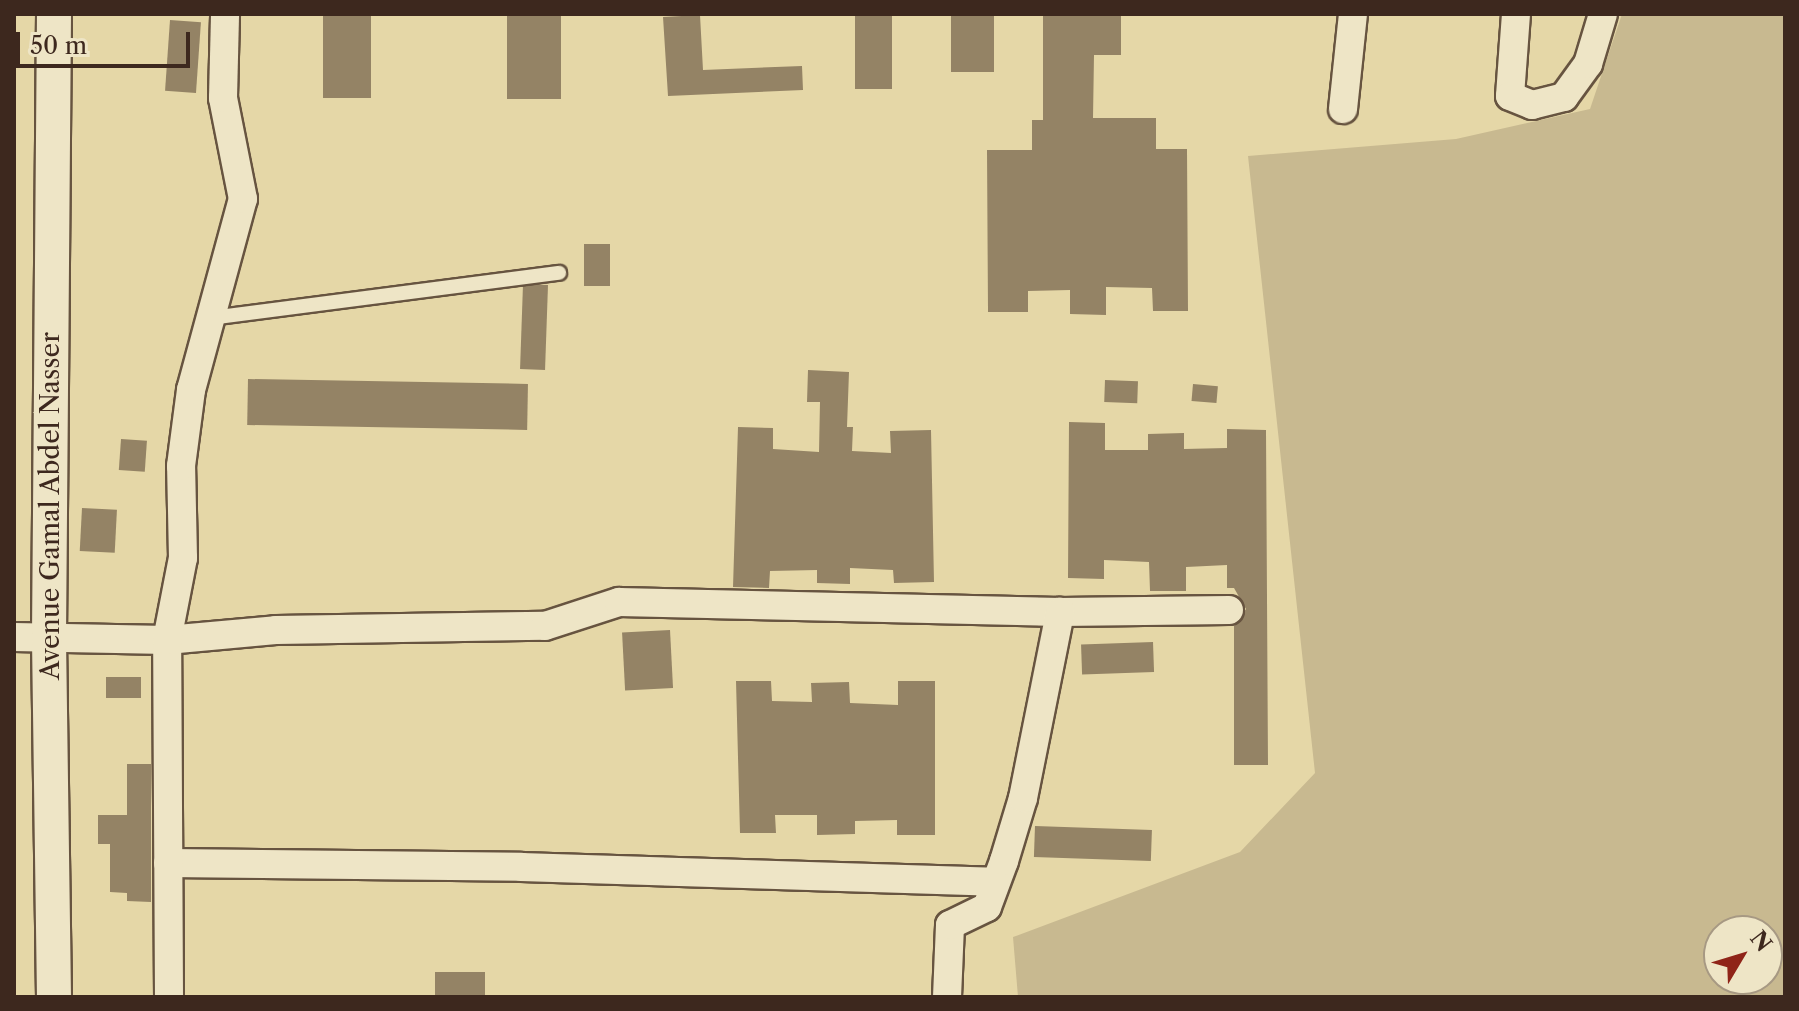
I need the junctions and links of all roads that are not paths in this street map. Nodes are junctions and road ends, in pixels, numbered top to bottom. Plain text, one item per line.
1 (54, 14) edge
2 (225, 14) edge
3 (1353, 14) edge
4 (1516, 14) edge
5 (1603, 14) edge
6 (1343, 109) dead end
7 (559, 273) dead end
8 (211, 318) junction
9 (1229, 610) dead end
10 (1060, 612) junction
11 (14, 637) edge
12 (49, 637) junction
13 (167, 640) junction
14 (168, 863) junction
15 (994, 882) junction
16 (54, 997) edge
17 (169, 997) edge
18 (947, 997) edge

1 - 12 street, Avenue Gamal Abdel Nasser
2 - 8 street
3 - 6 street
4 - 5 street
7 - 8 lane
8 - 13 street
9 - 10 street
10 - 13 street
10 - 15 street
11 - 12 street
12 - 13 street
12 - 16 street, Avenue Gamal Abdel Nasser
13 - 14 street
14 - 15 street
14 - 17 street
15 - 18 street

